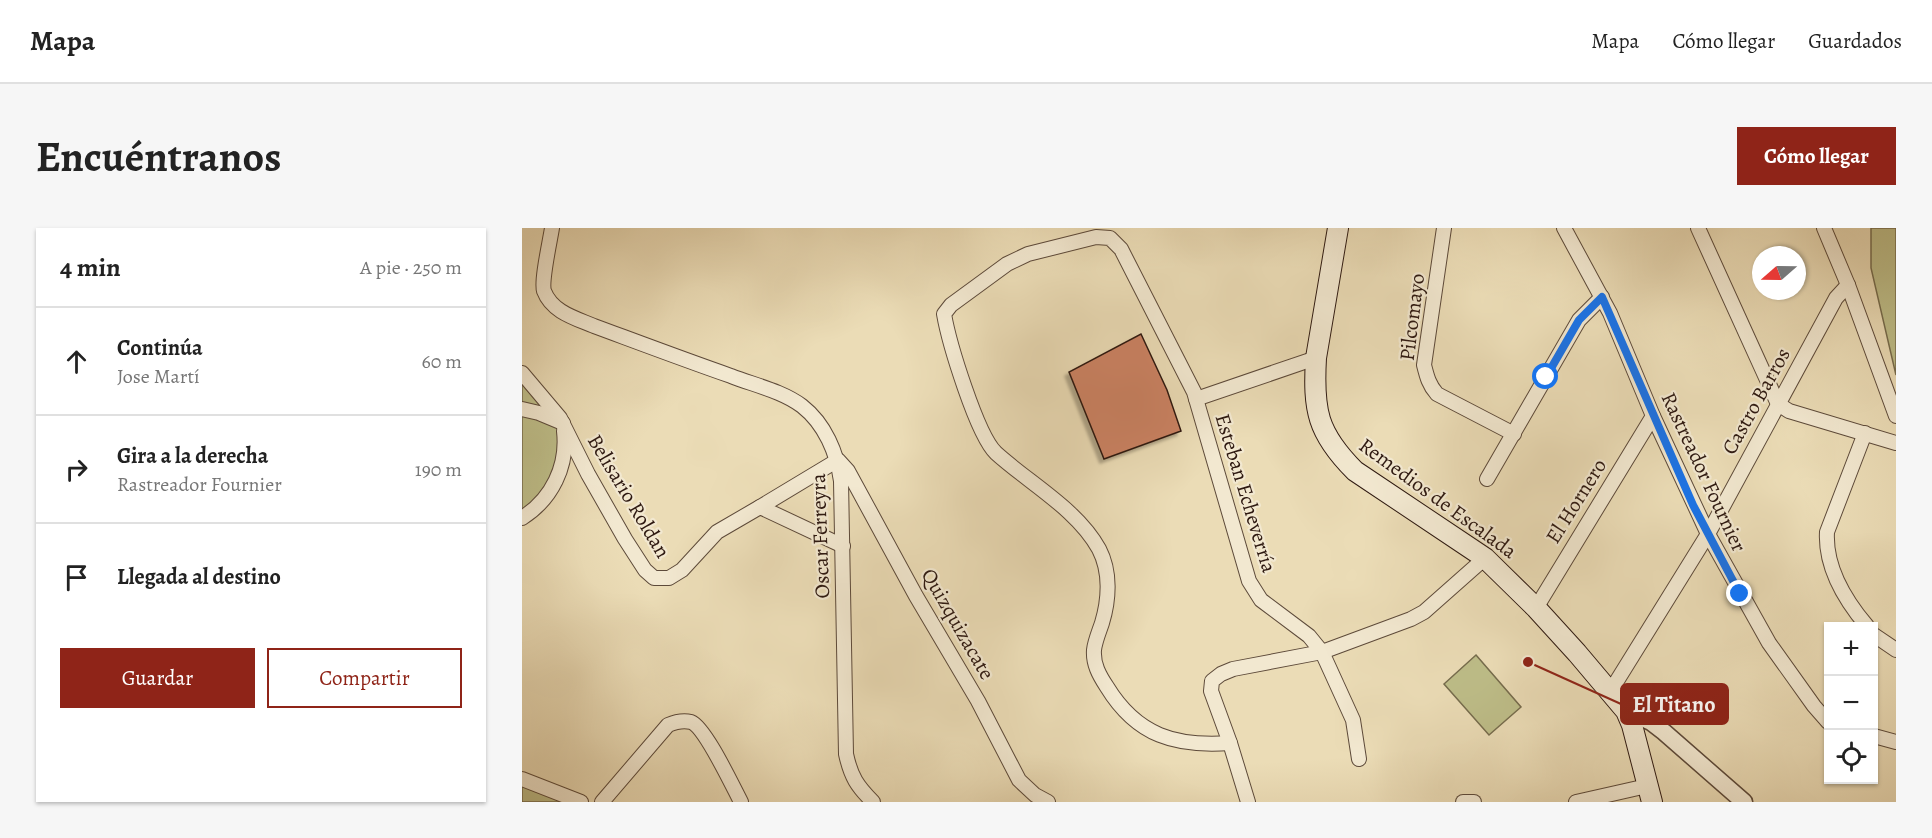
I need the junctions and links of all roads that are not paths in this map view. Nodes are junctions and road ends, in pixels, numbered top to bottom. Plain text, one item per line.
1 (552, 228) edge
2 (1338, 228) edge
3 (1445, 228) edge
4 (1564, 228) edge
5 (1698, 228) edge
6 (1824, 228) edge
7 (1848, 285) junction
8 (1602, 297) junction
9 (1316, 358) junction
10 (522, 373) edge
11 (1196, 399) junction
12 (1778, 404) junction
13 (522, 409) edge
14 (1653, 416) junction
15 (1896, 416) edge
16 (563, 423) junction
17 (1864, 433) junction
18 (1514, 434) junction
19 (1896, 442) edge
20 (838, 460) junction
21 (1487, 478) dead end
22 (760, 507) junction
23 (522, 518) edge
24 (1708, 534) junction
25 (843, 546) junction
26 (1485, 558) junction
27 (1536, 608) junction
28 (1864, 622) edge
29 (1878, 638) edge
30 (1896, 650) edge
31 (1322, 652) junction
32 (1611, 692) junction
33 (1626, 711) junction
34 (1824, 717) edge
35 (1878, 737) edge
36 (1896, 742) edge
37 (1230, 744) junction
38 (1359, 759) dead end
39 (522, 778) edge
40 (1649, 794) edge
41 (581, 802) edge
42 (602, 802) edge
43 (741, 802) edge
44 (873, 802) edge
45 (1048, 802) edge
46 (1248, 802) edge
47 (1463, 802) edge
48 (1474, 802) edge
49 (1576, 802) edge
50 (1744, 802) edge

1 - 20 street, Oscar Ferreyra
2 - 9 main road, Remedios de Escalada
3 - 18 street, Pilcomayo
4 - 8 street, Rastreador Fournier
5 - 12 street
6 - 7 street
7 - 12 street, Castro Barros
7 - 15 street
8 - 14 street, Rastreador Fournier
8 - 18 street
9 - 11 street
9 - 26 main road, Remedios de Escalada
10 - 16 street, Belisario Roldan
11 - 31 street, Esteban Echeverría
11 - 37 street, Esteban Echeverría
12 - 17 street
12 - 24 street, Castro Barros
13 - 16 street
14 - 24 street, Rastreador Fournier
14 - 27 street, El Hornero
16 - 22 street, Belisario Roldan
16 - 23 street
17 - 19 street
17 - 28 street
18 - 21 street
20 - 22 street
20 - 25 street, Oscar Ferreyra
20 - 45 street, Quizquizacate
22 - 25 street
24 - 32 street, Castro Barros
24 - 34 street, Rastreador Fournier
25 - 44 street, Oscar Ferreyra
26 - 27 main road, Remedios de Escalada
26 - 31 street
27 - 32 main road, Remedios de Escalada
29 - 30 street
31 - 37 street
31 - 38 street, Esteban Echeverría
32 - 33 main road, Remedios de Escalada
33 - 40 main road, Remedios de Escalada
33 - 50 street
35 - 36 street
37 - 46 street
39 - 41 street
40 - 49 street
42 - 43 street
47 - 48 street

